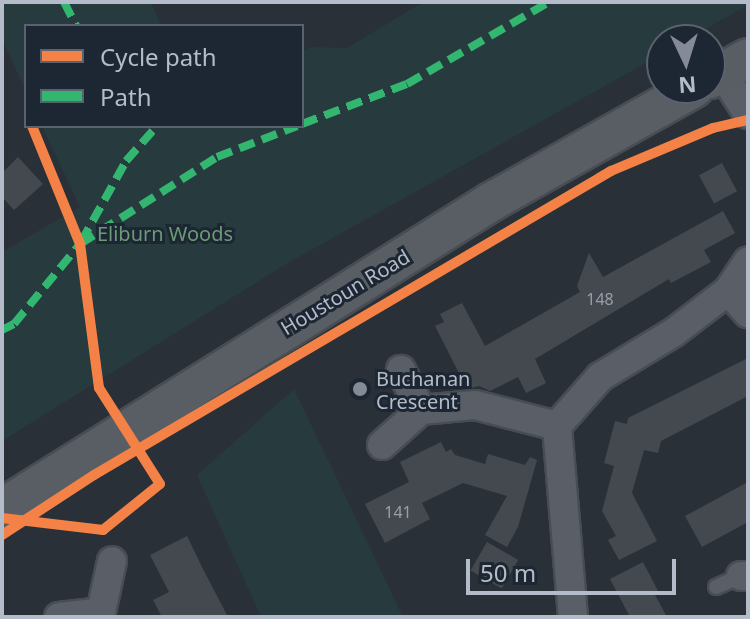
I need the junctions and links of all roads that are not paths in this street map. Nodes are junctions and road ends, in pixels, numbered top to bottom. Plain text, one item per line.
1 (726, 84) edge
2 (666, 104) edge
3 (748, 114) edge
4 (748, 261) edge
5 (728, 291) junction
6 (748, 313) edge
7 (401, 370) dead end
8 (421, 410) junction
9 (557, 426) junction
10 (382, 445) dead end
11 (2, 508) edge
12 (112, 561) dead end
13 (103, 615) edge
14 (59, 617) edge
15 (573, 617) edge

1 - 3 street
2 - 11 street, Houstoun Road
4 - 5 street
5 - 6 street
5 - 9 street
7 - 8 street
8 - 9 street
8 - 10 street
9 - 15 street
12 - 13 street
13 - 14 street

